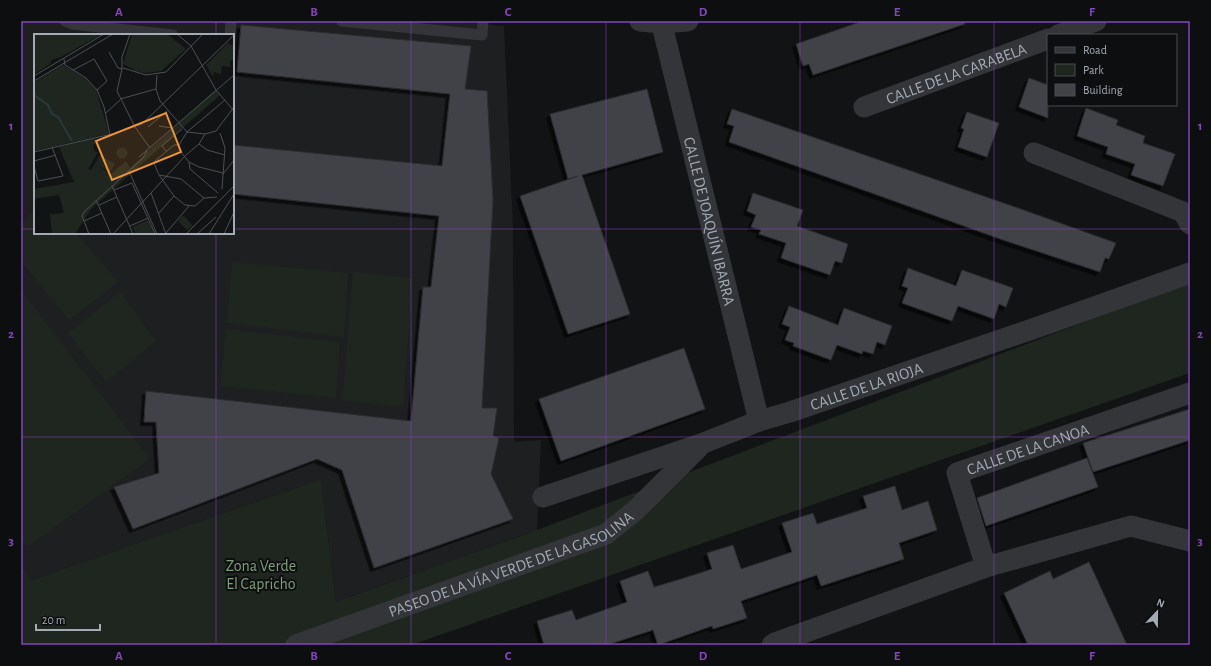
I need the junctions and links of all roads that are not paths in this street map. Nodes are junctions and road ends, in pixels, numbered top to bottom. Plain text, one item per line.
1 (65, 21) edge
2 (231, 21) edge
3 (342, 21) edge
4 (483, 21) edge
5 (640, 21) edge
6 (688, 21) edge
7 (1096, 21) edge
8 (661, 22) edge
9 (164, 34) edge
10 (230, 34) edge
11 (1061, 34) edge
12 (1047, 39) edge
13 (864, 107) dead end
14 (1034, 153) dead end
15 (1190, 224) edge
16 (1190, 273) edge
17 (1190, 393) edge
18 (759, 421) junction
19 (701, 444) junction
20 (543, 497) dead end
21 (1190, 541) edge
22 (986, 567) junction
23 (305, 644) edge
24 (772, 645) edge

1 - 9 lane
2 - 10 lane
3 - 4 lane
5 - 8 street
6 - 8 street
7 - 11 street
8 - 18 street, CALLE DE JOAQUÍN IBARRA
12 - 13 street, CALLE DE LA CARABELA
14 - 15 street
16 - 18 street, CALLE DE LA RIOJA
17 - 22 street, CALLE DE LA CANOA
18 - 19 street, CALLE DE LA RIOJA
19 - 20 street, CALLE DE LA RIOJA
19 - 23 street, PASEO DE LA VÍA VERDE DE LA GASOLINA
21 - 22 street
22 - 24 street

